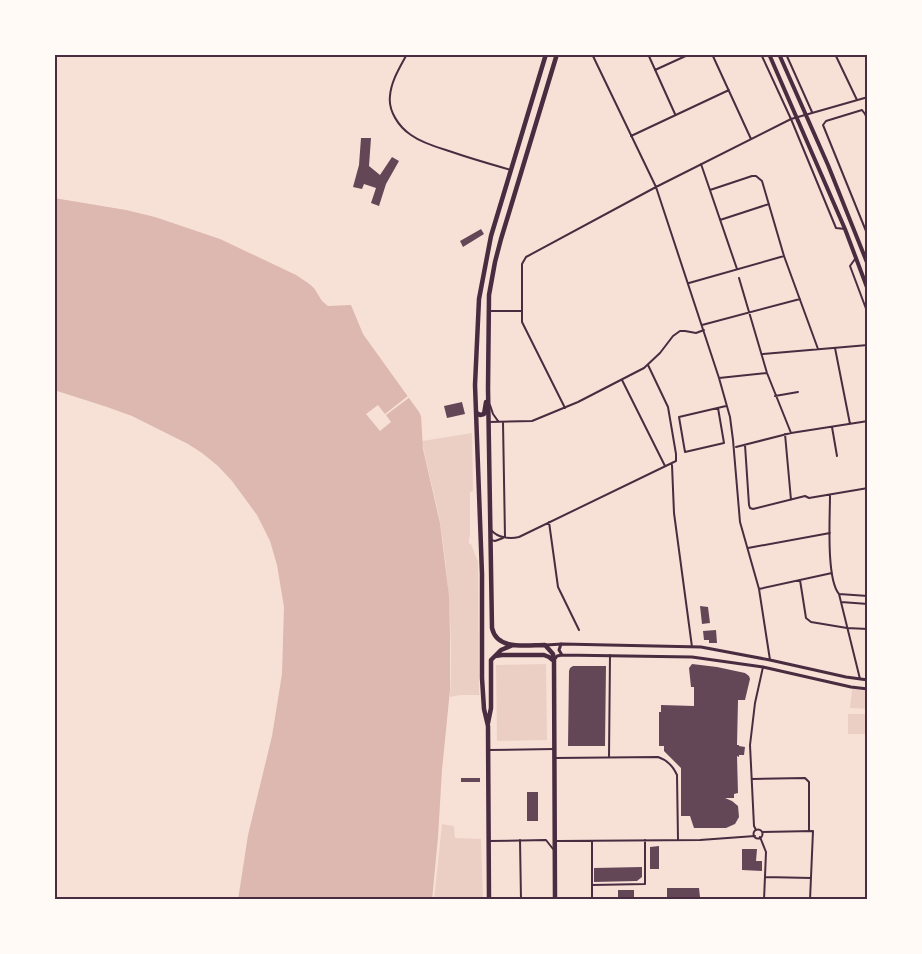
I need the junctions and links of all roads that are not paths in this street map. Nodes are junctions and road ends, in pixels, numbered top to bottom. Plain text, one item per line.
1 (407, 54) edge
2 (546, 54) edge
3 (557, 54) edge
4 (592, 54) edge
5 (648, 54) edge
6 (690, 54) edge
7 (712, 54) edge
8 (761, 54) edge
9 (769, 54) edge
10 (779, 54) edge
11 (786, 54) edge
12 (842, 54) edge
13 (835, 55) edge
14 (656, 70) junction
15 (729, 90) junction
16 (868, 97) edge
17 (857, 100) junction
18 (812, 112) junction
19 (867, 113) edge
20 (806, 114) junction
21 (676, 115) junction
22 (797, 117) junction
23 (791, 119) junction
24 (868, 120) edge
25 (631, 136) junction
26 (751, 139) junction
27 (816, 159) junction
28 (808, 162) junction
29 (701, 164) junction
30 (511, 170) junction
31 (825, 181) junction
32 (817, 184) junction
33 (656, 187) junction
34 (710, 190) junction
35 (769, 204) junction
36 (720, 220) junction
37 (845, 229) junction
38 (868, 236) edge
39 (784, 256) junction
40 (856, 257) junction
41 (867, 258) edge
42 (868, 265) edge
43 (737, 269) junction
44 (738, 278) dead end
45 (688, 283) junction
46 (868, 290) edge
47 (800, 299) junction
48 (489, 311) junction
49 (521, 311) junction
50 (749, 312) junction
51 (868, 314) edge
52 (702, 325) junction
53 (704, 330) junction
54 (868, 345) edge
55 (834, 348) junction
56 (818, 350) junction
57 (762, 354) junction
58 (648, 365) junction
59 (767, 373) junction
60 (720, 378) junction
61 (622, 380) junction
62 (488, 388) junction
63 (798, 392) dead end
64 (775, 396) junction
65 (488, 399) junction
66 (728, 406) junction
67 (565, 408) junction
68 (718, 408) junction
69 (477, 413) junction
70 (868, 421) edge
71 (489, 422) junction
72 (501, 422) junction
73 (850, 424) junction
74 (832, 427) junction
75 (791, 433) junction
76 (785, 434) junction
77 (745, 445) junction
78 (734, 448) junction
79 (837, 456) dead end
80 (672, 463) junction
81 (665, 466) junction
82 (868, 488) edge
83 (830, 495) junction
84 (791, 500) junction
85 (549, 522) junction
86 (480, 527) junction
87 (490, 529) junction
88 (830, 533) junction
89 (506, 537) junction
90 (490, 540) junction
91 (748, 548) junction
92 (481, 551) junction
93 (832, 573) junction
94 (800, 580) junction
95 (759, 589) junction
96 (839, 594) junction
97 (868, 596) edge
98 (841, 602) junction
99 (868, 604) edge
100 (847, 628) junction
101 (868, 629) edge
102 (579, 630) dead end
103 (562, 644) junction
104 (513, 645) junction
105 (544, 645) junction
106 (692, 646) junction
107 (620, 649) junction
108 (562, 655) junction
109 (610, 655) junction
110 (621, 655) junction
111 (493, 657) junction
112 (770, 660) junction
113 (554, 662) junction
114 (763, 667) junction
115 (860, 679) junction
116 (868, 680) edge
117 (868, 689) edge
118 (488, 726) junction
119 (554, 749) junction
120 (488, 750) junction
121 (609, 757) junction
122 (555, 758) junction
123 (752, 778) junction
124 (756, 830) junction
125 (809, 831) junction
126 (762, 832) junction
127 (754, 836) junction
128 (760, 837) junction
129 (520, 840) junction
130 (554, 840) junction
131 (645, 840) junction
132 (678, 840) junction
133 (489, 841) junction
134 (592, 841) junction
135 (554, 852) junction
136 (765, 877) junction
137 (811, 878) junction
138 (592, 885) junction
139 (489, 900) edge
140 (521, 900) edge
141 (555, 900) edge
142 (591, 900) edge
143 (764, 900) edge
144 (810, 900) edge

1 - 30 street
2 - 30 highway
3 - 48 highway
4 - 25 street
5 - 14 street
6 - 14 street
7 - 15 street
8 - 23 street
9 - 22 main road
10 - 20 main road
11 - 18 street
12 - 13 street
13 - 17 street
14 - 21 street
15 - 21 street
15 - 26 street
16 - 17 street
17 - 18 street
18 - 20 street
19 - 24 street
19 - 38 street
20 - 22 street
20 - 41 main road
21 - 25 street
22 - 23 street
22 - 27 main road
23 - 26 street
23 - 28 street
25 - 33 street
26 - 29 street
27 - 28 street
27 - 31 main road
28 - 32 street
29 - 33 street
29 - 34 street
30 - 69 highway
31 - 32 street
31 - 37 main road
32 - 37 street
33 - 45 street
33 - 49 street
34 - 35 street
34 - 36 street
35 - 36 street
35 - 39 street
36 - 43 street
37 - 40 main road
39 - 43 street
39 - 47 street
40 - 46 main road
40 - 51 street
41 - 42 main road
43 - 45 street
44 - 50 street
45 - 52 street
47 - 50 street
47 - 56 street
48 - 49 street
48 - 62 highway
49 - 67 street
50 - 52 street
50 - 57 street
52 - 53 street
53 - 58 street
53 - 60 street
54 - 55 street
55 - 56 street
55 - 73 street
56 - 57 street
57 - 59 street
58 - 61 street
58 - 80 street
59 - 60 street
59 - 64 street
60 - 66 street
61 - 67 street
61 - 81 street
62 - 65 highway
62 - 69 highway
63 - 64 street
64 - 75 street
65 - 71 highway
65 - 72 street
66 - 68 street
66 - 78 street
67 - 72 street
68 - 68 street
69 - 86 highway
70 - 73 street
71 - 72 street
71 - 87 highway
72 - 89 street
73 - 74 street
74 - 75 street
74 - 79 street
75 - 76 street
76 - 77 street
76 - 84 street
77 - 78 street
77 - 84 street
78 - 91 street
80 - 81 street
80 - 106 street
81 - 85 street
82 - 83 street
83 - 84 street
83 - 88 street
85 - 89 street
85 - 102 street
86 - 90 highway
86 - 92 highway
87 - 89 street
87 - 90 highway
88 - 91 street
88 - 93 street
89 - 90 street
90 - 92 highway
90 - 104 highway
91 - 95 street
92 - 118 highway
93 - 94 street
93 - 96 street
94 - 95 street
94 - 100 street
95 - 112 street
96 - 97 street
96 - 98 street
98 - 99 street
98 - 100 street
100 - 101 street
100 - 115 street
103 - 105 street
103 - 107 street
103 - 108 street
104 - 105 highway
104 - 111 highway
105 - 113 highway
106 - 107 street
106 - 112 street
107 - 110 street
108 - 109 street
108 - 113 street
109 - 110 street
109 - 121 street
110 - 114 street
111 - 113 highway
111 - 118 highway
112 - 115 street
113 - 119 highway
114 - 117 street
114 - 123 street
115 - 116 street
118 - 120 highway
119 - 120 street
119 - 122 highway
120 - 133 highway
121 - 122 street
121 - 132 street
122 - 130 highway
123 - 124 street
123 - 125 street
124 - 126 street
124 - 127 street
125 - 126 street
125 - 137 street
126 - 128 street
127 - 128 street
127 - 132 street
128 - 136 street
129 - 133 street
129 - 135 street
129 - 140 street
130 - 134 street
130 - 135 highway
131 - 132 street
131 - 134 street
131 - 138 street
133 - 139 highway
134 - 138 street
135 - 141 highway
136 - 137 street
136 - 143 street
137 - 144 street
138 - 142 street

